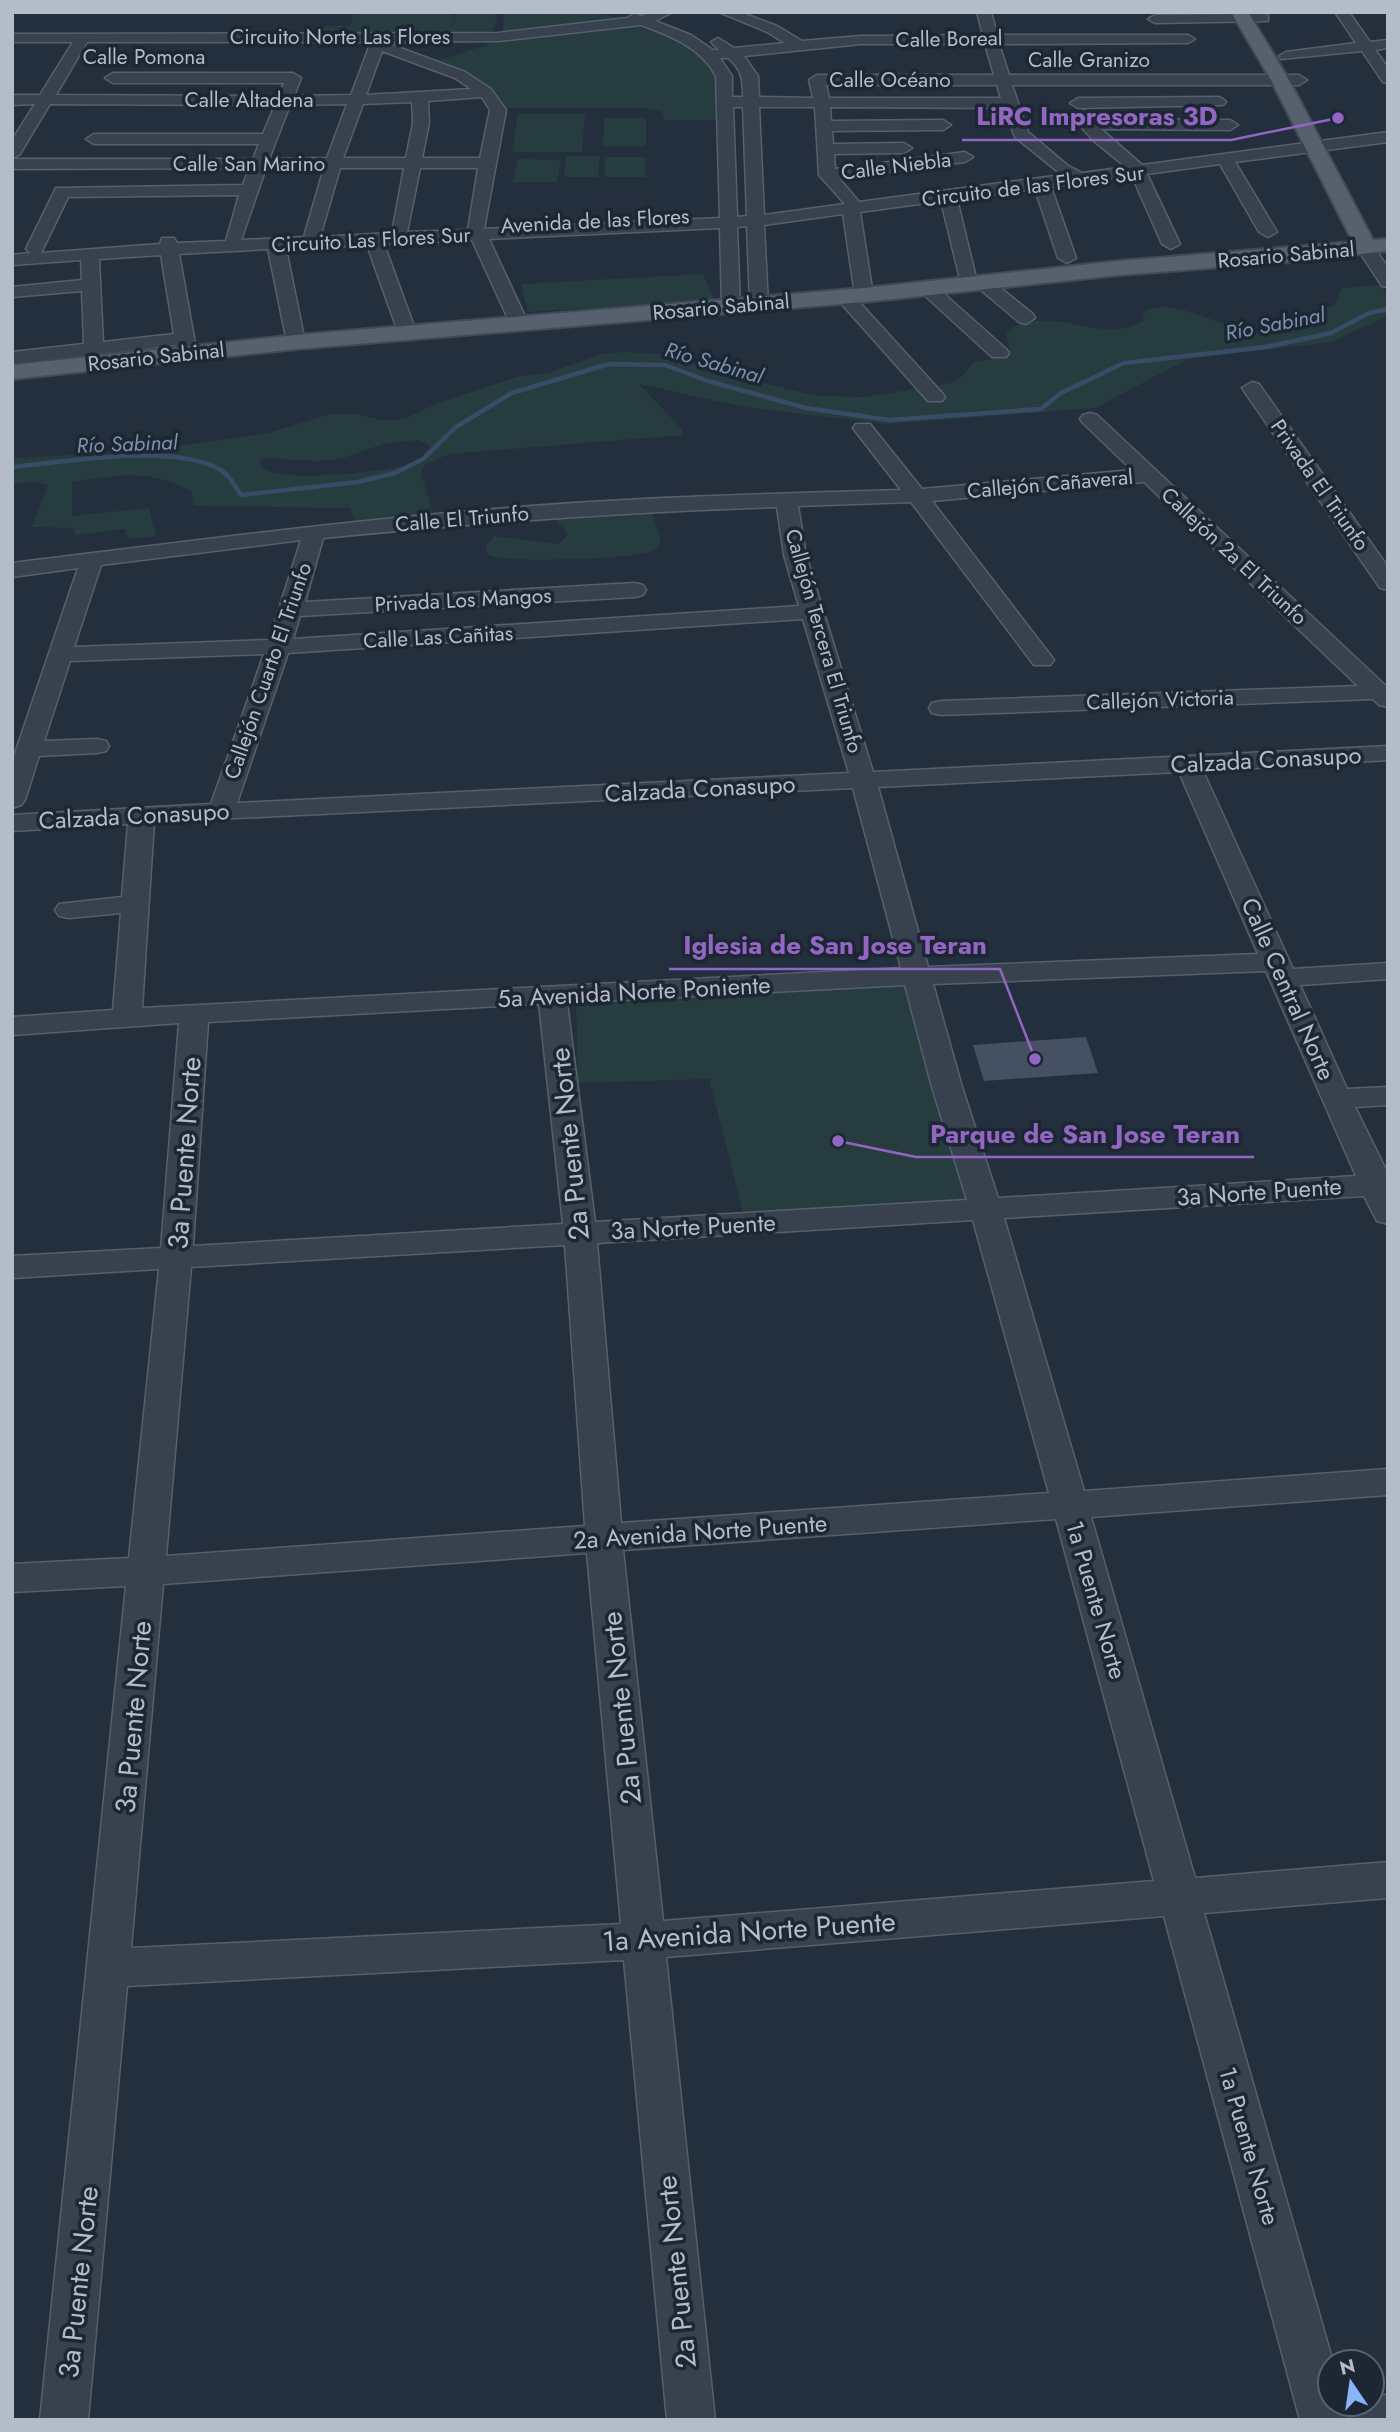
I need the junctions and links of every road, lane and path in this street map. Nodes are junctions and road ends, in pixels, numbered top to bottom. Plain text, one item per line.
1 (616, 12) edge
2 (1342, 12) edge
3 (735, 13) edge
4 (1251, 15) edge
5 (651, 16) edge
6 (1179, 16) edge
7 (989, 17) edge
8 (1141, 19) dead end
9 (800, 25) dead end
10 (772, 29) junction
11 (357, 36) junction
12 (83, 37) junction
13 (308, 37) junction
14 (991, 38) junction
15 (13, 39) edge
16 (377, 44) junction
17 (1388, 44) edge
18 (1366, 46) junction
19 (1193, 49) junction
20 (732, 52) junction
21 (811, 54) junction
22 (711, 55) junction
23 (1286, 56) junction
24 (298, 68) junction
25 (99, 78) dead end
26 (1388, 79) edge
27 (817, 80) junction
28 (1003, 80) junction
29 (1069, 80) junction
30 (1209, 80) junction
31 (1290, 80) junction
32 (486, 92) junction
33 (45, 99) junction
34 (420, 99) junction
35 (12, 100) edge
36 (118, 100) junction
37 (285, 100) junction
38 (355, 100) junction
39 (725, 102) junction
40 (1218, 102) junction
41 (752, 103) junction
42 (822, 103) junction
43 (940, 103) junction
44 (1010, 103) junction
45 (1077, 103) junction
46 (1087, 124) junction
47 (943, 125) junction
48 (1230, 125) junction
49 (823, 126) junction
50 (1388, 137) edge
51 (1327, 138) junction
52 (268, 139) junction
53 (1101, 139) junction
54 (825, 149) junction
55 (12, 155) edge
56 (967, 157) junction
57 (1226, 160) junction
58 (487, 163) junction
59 (12, 164) edge
60 (261, 164) junction
61 (333, 164) junction
62 (411, 164) junction
63 (1348, 165) dead end
64 (1136, 168) junction
65 (827, 175) junction
66 (1075, 176) junction
67 (1042, 185) junction
68 (249, 190) junction
69 (948, 197) junction
70 (851, 205) junction
71 (754, 217) junction
72 (729, 219) junction
73 (399, 231) junction
74 (478, 231) junction
75 (1268, 232) dead end
76 (312, 236) junction
77 (233, 239) junction
78 (1381, 239) edge
79 (374, 240) junction
80 (276, 244) junction
81 (1171, 244) dead end
82 (168, 246) junction
83 (35, 249) junction
84 (12, 251) edge
85 (90, 256) junction
86 (1067, 258) dead end
87 (12, 260) edge
88 (1388, 282) edge
89 (975, 283) junction
90 (90, 285) junction
91 (927, 288) junction
92 (12, 292) edge
93 (855, 296) junction
94 (759, 304) junction
95 (731, 306) junction
96 (1026, 318) dead end
97 (519, 323) junction
98 (407, 332) junction
99 (296, 342) junction
100 (186, 346) junction
101 (94, 348) junction
102 (999, 354) dead end
103 (12, 358) edge
104 (12, 374) edge
105 (1252, 388) dead end
106 (935, 397) dead end
107 (1090, 419) dead end
108 (863, 428) dead end
109 (1147, 475) junction
110 (915, 496) junction
111 (786, 500) junction
112 (314, 532) junction
113 (91, 561) junction
114 (12, 570) edge
115 (1388, 583) edge
116 (635, 590) dead end
117 (291, 610) junction
118 (813, 612) junction
119 (276, 647) junction
120 (63, 653) junction
121 (1042, 660) dead end
122 (1384, 697) edge
123 (941, 708) dead end
124 (97, 746) dead end
125 (30, 749) junction
126 (1388, 753) edge
127 (1188, 765) junction
128 (864, 782) junction
129 (12, 800) edge
130 (222, 810) junction
131 (142, 815) junction
132 (12, 823) edge
133 (135, 904) junction
134 (69, 909) dead end
135 (1280, 970) junction
136 (1388, 971) edge
137 (917, 976) junction
138 (552, 996) junction
139 (194, 1014) junction
140 (122, 1018) junction
141 (12, 1027) edge
142 (1388, 1096) edge
143 (1337, 1099) junction
144 (1381, 1184) edge
145 (986, 1211) junction
146 (1388, 1214) edge
147 (580, 1233) junction
148 (176, 1258) junction
149 (12, 1267) edge
150 (1388, 1482) edge
151 (1070, 1506) junction
152 (604, 1539) junction
153 (147, 1571) junction
154 (12, 1578) edge
155 (1388, 1880) edge
156 (1180, 1897) junction
157 (644, 1941) junction
158 (109, 1968) junction
159 (1388, 2419) edge
160 (64, 2420) edge
161 (691, 2420) edge
162 (1325, 2420) edge
163 (1373, 2420) edge

1 - 5 street
2 - 18 street
3 - 10 street
4 - 6 street
4 - 23 main road
4 - 31 main road
5 - 11 street, Circuito Norte Las Flores
5 - 20 street
5 - 22 street
6 - 8 street
6 - 19 street
7 - 14 street
9 - 10 street
10 - 21 street
11 - 13 street, Circuito Norte Las Flores
11 - 16 street
12 - 13 street, Circuito Norte Las Flores
12 - 15 street, Circuito Norte Las Flores
12 - 33 street
13 - 24 street
14 - 19 street, Calle Boreal
14 - 21 street, Calle Boreal
14 - 28 street
16 - 32 street
16 - 38 street
17 - 18 street
18 - 23 street
18 - 26 street
19 - 30 street
20 - 21 street, Calle Boreal
20 - 22 street, Calle Boreal
20 - 41 street
21 - 27 street
22 - 39 street
23 - 31 main road
24 - 25 street
24 - 37 street
27 - 28 street, Calle Océano
27 - 42 street
28 - 29 street, Calle Océano
28 - 44 street
29 - 30 street, Calle Océano
29 - 45 street
30 - 31 street, Calle Océano
30 - 40 street
31 - 51 main road
31 - 51 main road
32 - 34 street, Calle Altadena
32 - 58 street
33 - 35 street, Calle Altadena
33 - 36 street, Calle Altadena
33 - 55 street
34 - 38 street, Calle Altadena
34 - 62 street
36 - 37 street, Calle Altadena
36 - 52 street
37 - 38 street, Calle Altadena
37 - 52 street
38 - 61 street
39 - 41 street
39 - 72 street
40 - 45 street
40 - 48 street
41 - 42 street
41 - 71 street
42 - 43 street
42 - 49 street
43 - 44 street
43 - 47 street
44 - 66 street
45 - 46 street
46 - 48 street
46 - 53 street
47 - 49 street
47 - 56 street
48 - 53 street
49 - 54 street
50 - 51 street
51 - 57 street, Circuito de las Flores Sur
51 - 63 main road
51 - 64 street
51 - 78 main road
52 - 60 street
53 - 64 street
54 - 56 street
54 - 65 street
56 - 65 street, Calle Niebla
57 - 64 street, Circuito de las Flores Sur
57 - 75 street
58 - 62 street, Calle San Marino
58 - 74 street
59 - 60 street, Calle San Marino
60 - 61 street, Calle San Marino
60 - 68 street
61 - 62 street, Calle San Marino
61 - 76 street
62 - 73 street
64 - 66 street, Circuito de las Flores Sur
64 - 81 street
65 - 70 street
66 - 67 street, Circuito de las Flores Sur
66 - 70 street
67 - 69 street, Circuito de las Flores Sur
67 - 86 street
68 - 77 street
68 - 83 street
69 - 70 street, Circuito de las Flores Sur
69 - 89 street
70 - 71 street, Circuito de las Flores Sur
70 - 93 street
71 - 72 street, Circuito de las Flores Sur
71 - 94 street
72 - 74 street, Circuito Las Flores Sur
72 - 95 street
73 - 74 street, Avenida de las Flores
73 - 76 street, Avenida de las Flores
74 - 79 street, Circuito Las Flores Sur
74 - 97 street
76 - 77 street, Avenida de las Flores
77 - 82 street, Avenida de las Flores
78 - 88 street
78 - 89 main road, Rosario Sabinal
79 - 80 street, Circuito Las Flores Sur
79 - 98 street
80 - 82 street, Circuito Las Flores Sur
80 - 99 street
82 - 83 street, Circuito Las Flores Sur
82 - 85 street, Circuito Las Flores Sur
82 - 100 street
83 - 84 street, Circuito Las Flores Sur
85 - 87 street, Circuito Las Flores Sur
85 - 90 street
89 - 91 main road, Rosario Sabinal
89 - 96 street
90 - 92 street
90 - 101 street
91 - 93 main road, Rosario Sabinal
91 - 102 street
93 - 94 main road, Rosario Sabinal
93 - 106 street
94 - 95 main road, Rosario Sabinal
95 - 97 main road, Rosario Sabinal
97 - 98 main road, Rosario Sabinal
98 - 99 main road, Rosario Sabinal
99 - 100 main road, Rosario Sabinal
100 - 101 street
100 - 104 main road, Rosario Sabinal
101 - 103 street
105 - 115 street, Privada El Triunfo
107 - 109 street, Callejón 2a El Triunfo
108 - 110 street
109 - 110 street, Callejón Cañaveral
109 - 122 street, Callejón 2a El Triunfo
110 - 111 street, Calle El Triunfo
110 - 121 street
111 - 112 street, Calle El Triunfo
111 - 118 street, Callejón Tercera El Triunfo
112 - 113 street, Calle El Triunfo
112 - 117 street, Callejón Cuarto El Triunfo
113 - 114 street, Calle El Triunfo
113 - 120 street
116 - 117 street, Privada Los Mangos
117 - 119 street, Callejón Cuarto El Triunfo
118 - 119 street, Calle Las Cañitas
118 - 128 street, Callejón Tercera El Triunfo
119 - 120 street, Calle Las Cañitas
119 - 130 street, Callejón Cuarto El Triunfo
120 - 125 street
122 - 123 street, Callejón Victoria
124 - 125 street
125 - 129 street
126 - 127 street, Calzada Conasupo
127 - 128 street, Calzada Conasupo
127 - 135 street, Calle Central Norte
128 - 130 street, Calzada Conasupo
128 - 137 street, 1a Puente Norte
130 - 131 street, Calzada Conasupo
131 - 132 street, Calzada Conasupo
131 - 133 street
133 - 134 street
133 - 140 street
135 - 136 street, 5a Avenida Norte Poniente
135 - 137 street, 5a Avenida Norte Poniente
135 - 143 street, Calle Central Norte
137 - 138 street, 5a Avenida Norte Poniente
137 - 145 street, 1a Puente Norte
138 - 139 street, 5a Avenida Norte Poniente
138 - 147 street, 2a Puente Norte
139 - 140 street, 5a Avenida Norte Poniente
139 - 148 street, 3a Puente Norte
140 - 141 street, 5a Avenida Norte Poniente
142 - 143 street
143 - 144 street, Calle Central Norte
144 - 145 street, 3a Norte Puente
144 - 146 street, Calle Central Norte
145 - 147 street, 3a Norte Puente
145 - 151 street, 1a Puente Norte
147 - 148 street, 3a Norte Puente
147 - 152 street, 2a Puente Norte
148 - 149 street, 3a Norte Puente
148 - 153 street, 3a Puente Norte
150 - 151 street, 2a Avenida Norte Puente
151 - 152 street, 2a Avenida Norte Puente
151 - 156 street, 1a Puente Norte
152 - 153 street, 2a Avenida Norte Puente
152 - 157 street, 2a Puente Norte
153 - 154 street, 2a Avenida Norte Puente
153 - 158 street, 3a Puente Norte
155 - 156 street, 1a Avenida Norte Puente
156 - 157 street, 1a Avenida Norte Puente
156 - 162 street, 1a Puente Norte
157 - 158 street, 1a Avenida Norte Puente
157 - 161 street, 2a Puente Norte
158 - 160 street, 3a Puente Norte
159 - 163 street

